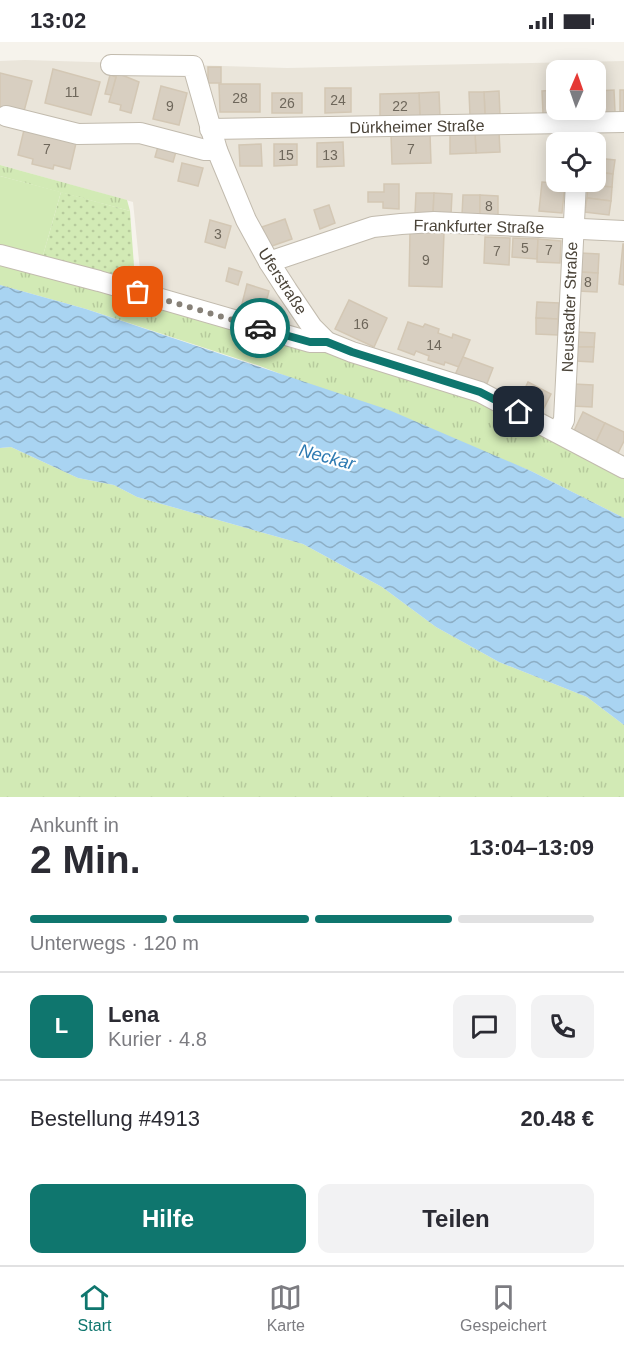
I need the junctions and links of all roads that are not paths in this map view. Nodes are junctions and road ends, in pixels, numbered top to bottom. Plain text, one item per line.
1 (111, 65) dead end
2 (6, 116) dead end
3 (624, 122) edge
4 (580, 123) junction
5 (210, 129) junction
6 (580, 132) edge
7 (217, 150) junction
8 (575, 192) edge
9 (572, 228) junction
10 (624, 231) edge
11 (0, 255) edge
12 (268, 262) junction
13 (327, 342) junction
14 (558, 432) junction
15 (624, 468) edge

1 - 5 street, Uferstraße
2 - 7 street
3 - 4 street, Dürkheimer Straße
4 - 5 street, Dürkheimer Straße
4 - 6 street
5 - 7 street, Uferstraße
7 - 12 street, Uferstraße
8 - 9 street, Neustadter Straße
9 - 10 street, Frankfurter Straße
9 - 12 street, Frankfurter Straße
9 - 14 street, Neustadter Straße
11 - 13 street
12 - 13 street, Uferstraße
13 - 14 street, Uferstraße
14 - 15 street, Uferstraße

